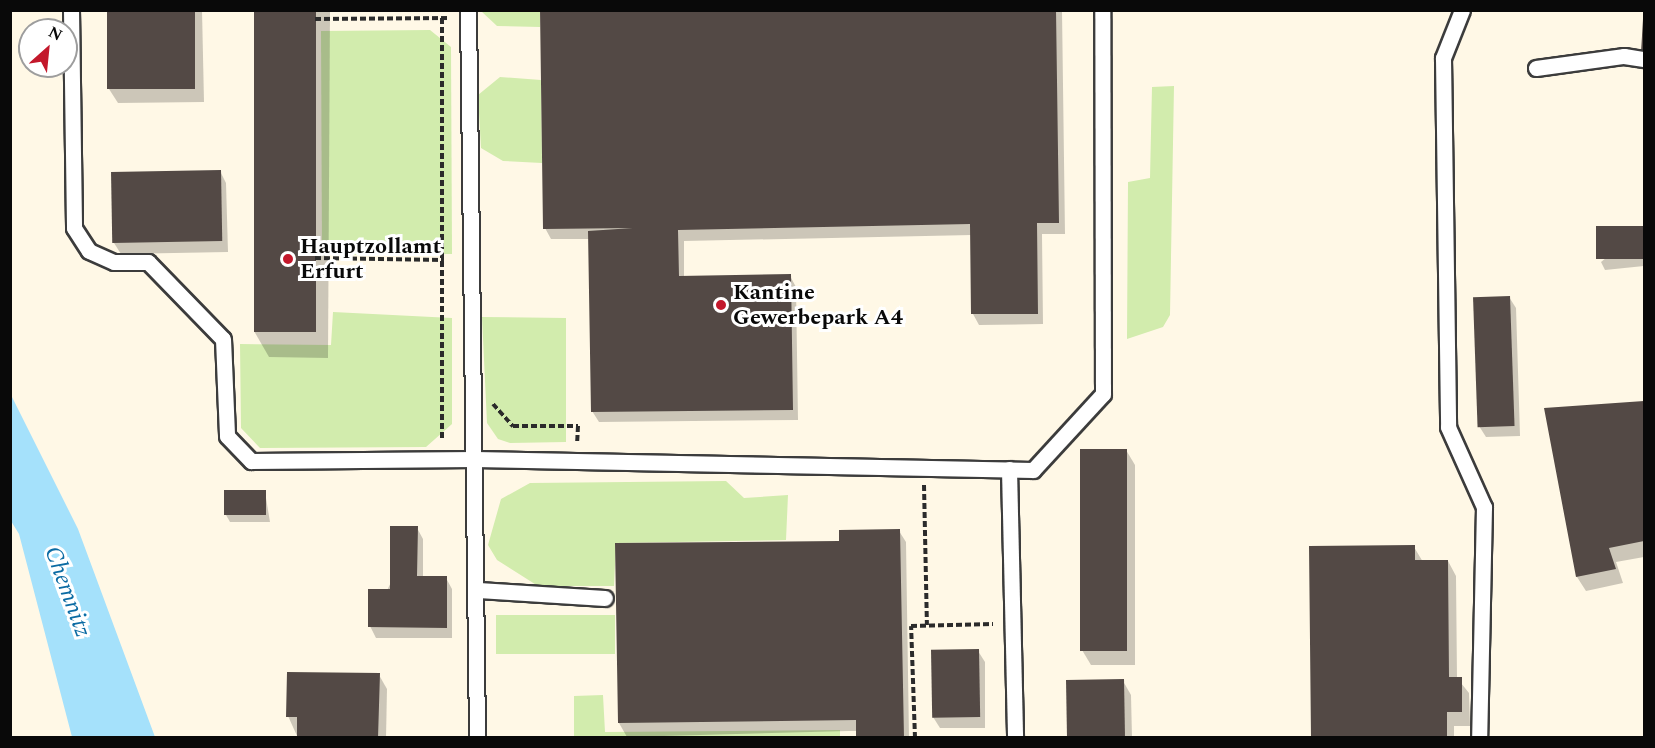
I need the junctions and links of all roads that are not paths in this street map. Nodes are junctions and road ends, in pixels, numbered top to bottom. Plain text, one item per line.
1 (71, 10) edge
2 (1102, 10) edge
3 (1462, 10) edge
4 (469, 14) edge
5 (1644, 59) edge
6 (1536, 68) dead end
7 (475, 459) junction
8 (1009, 469) junction
9 (478, 590) junction
10 (605, 598) dead end
11 (477, 738) edge
12 (1015, 738) edge
13 (1479, 738) edge

1 - 7 lane
2 - 8 lane
3 - 13 lane
4 - 7 lane
5 - 6 lane
7 - 8 lane
7 - 9 lane
8 - 12 lane
9 - 10 lane
9 - 11 lane

